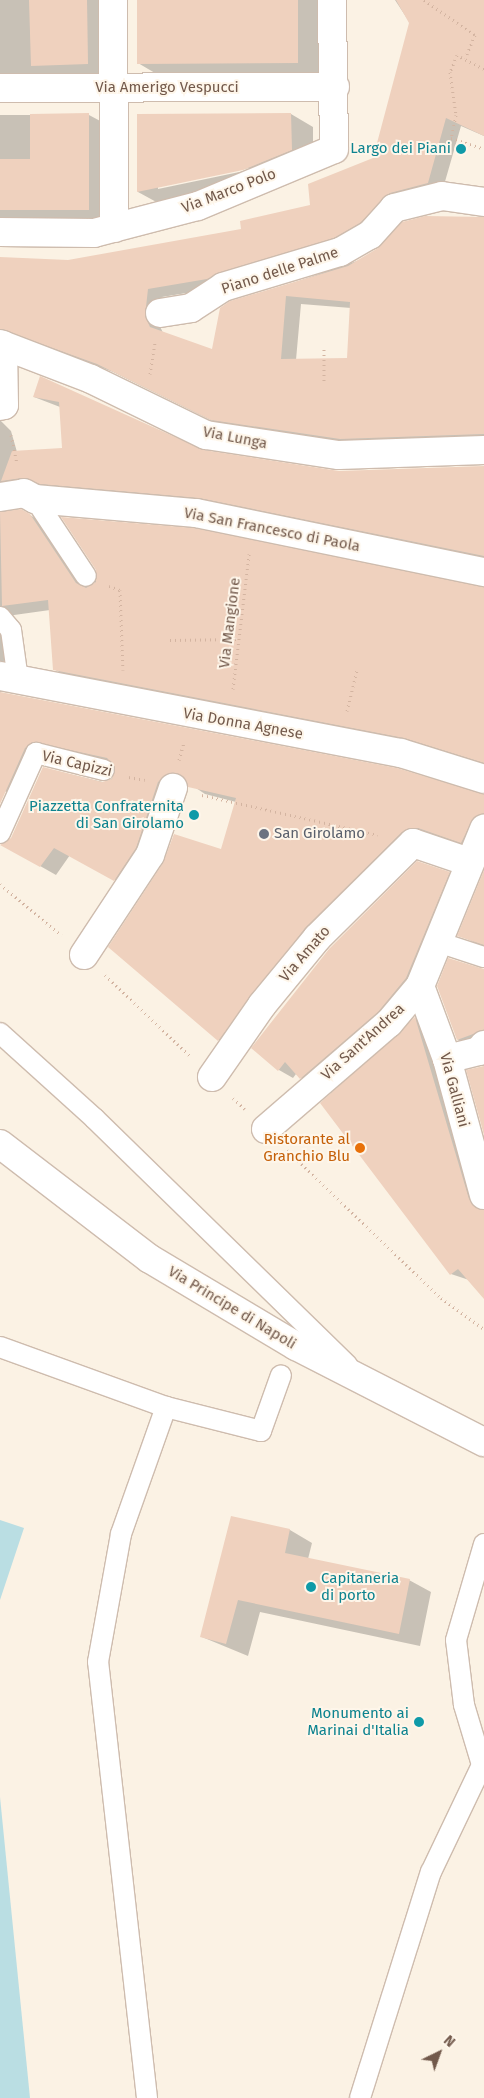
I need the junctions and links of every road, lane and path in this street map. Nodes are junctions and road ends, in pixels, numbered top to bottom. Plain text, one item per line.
1 (113, 0) edge
2 (332, 0) edge
3 (424, 0) edge
4 (465, 58) junction
5 (484, 69) edge
6 (335, 87) junction
7 (0, 88) edge
8 (113, 88) junction
9 (484, 149) edge
10 (484, 202) edge
11 (114, 228) junction
12 (0, 232) edge
13 (160, 313) joint
14 (2, 344) edge
15 (324, 346) dead end
16 (324, 381) dead end
17 (2, 406) edge
18 (145, 407) junction
19 (484, 450) edge
20 (20, 496) edge
21 (253, 526) junction
22 (484, 572) edge
23 (86, 576) joint
24 (0, 617) edge
25 (239, 639) junction
26 (170, 640) dead end
27 (357, 670) dead end
28 (9, 678) edge
29 (125, 702) junction
30 (190, 715) junction
31 (229, 722) junction
32 (339, 742) junction
33 (104, 770) joint
34 (484, 779) edge
35 (173, 788) junction
36 (234, 803) dead end
37 (484, 829) edge
38 (0, 833) edge
39 (413, 843) junction
40 (469, 862) junction
41 (438, 942) junction
42 (84, 956) dead end
43 (484, 957) edge
44 (420, 986) junction
45 (0, 1033) edge
46 (482, 1050) edge
47 (447, 1059) junction
48 (212, 1077) dead end
49 (266, 1129) dead end
50 (0, 1144) edge
51 (481, 1179) edge
52 (0, 1347) edge
53 (281, 1375) dead end
54 (366, 1384) junction
55 (166, 1407) junction
56 (484, 1442) edge
57 (484, 1544) edge
58 (147, 2098) edge
59 (360, 2098) edge

1 - 8 street
2 - 6 street
3 - 4 path
4 - 5 path
4 - 9 path
6 - 8 street, Via Amerigo Vespucci
6 - 11 street, Via Marco Polo
7 - 8 street, Via Amerigo Vespucci
8 - 11 street
10 - 13 street, Piano delle Palme
11 - 12 street, Via Marco Polo
13 - 18 path
14 - 17 street
14 - 18 street, Via Lunga
15 - 16 path
17 - 20 path
18 - 19 street, Via Lunga
20 - 21 street, Via San Francesco di Paola
20 - 23 lane
21 - 22 street, Via San Francesco di Paola
21 - 25 path, Via Mangione
23 - 29 path
24 - 28 lane
25 - 26 path
25 - 31 path, Via Mangione
27 - 32 path
28 - 29 street, Via Donna Agnese
29 - 30 street, Via Donna Agnese
30 - 31 street, Via Donna Agnese
30 - 35 path
31 - 32 street, Via Donna Agnese
32 - 34 street, Via Donna Agnese
33 - 35 path, Via Capizzi
33 - 38 lane, Via Capizzi
35 - 42 street
36 - 39 path
37 - 40 street, Via Sant'Andrea
39 - 40 street
39 - 48 street, Via Amato
40 - 41 street, Via Sant'Andrea
41 - 43 lane
41 - 44 street, Via Sant'Andrea
44 - 47 street, Via Galliani
44 - 49 street, Via Sant'Andrea
45 - 54 lane
46 - 47 street
47 - 51 street, Via Galliani
50 - 54 street, Via Principe di Napoli
52 - 55 lane
53 - 55 lane
54 - 56 street, Via Principe di Napoli
55 - 58 lane
57 - 59 lane

